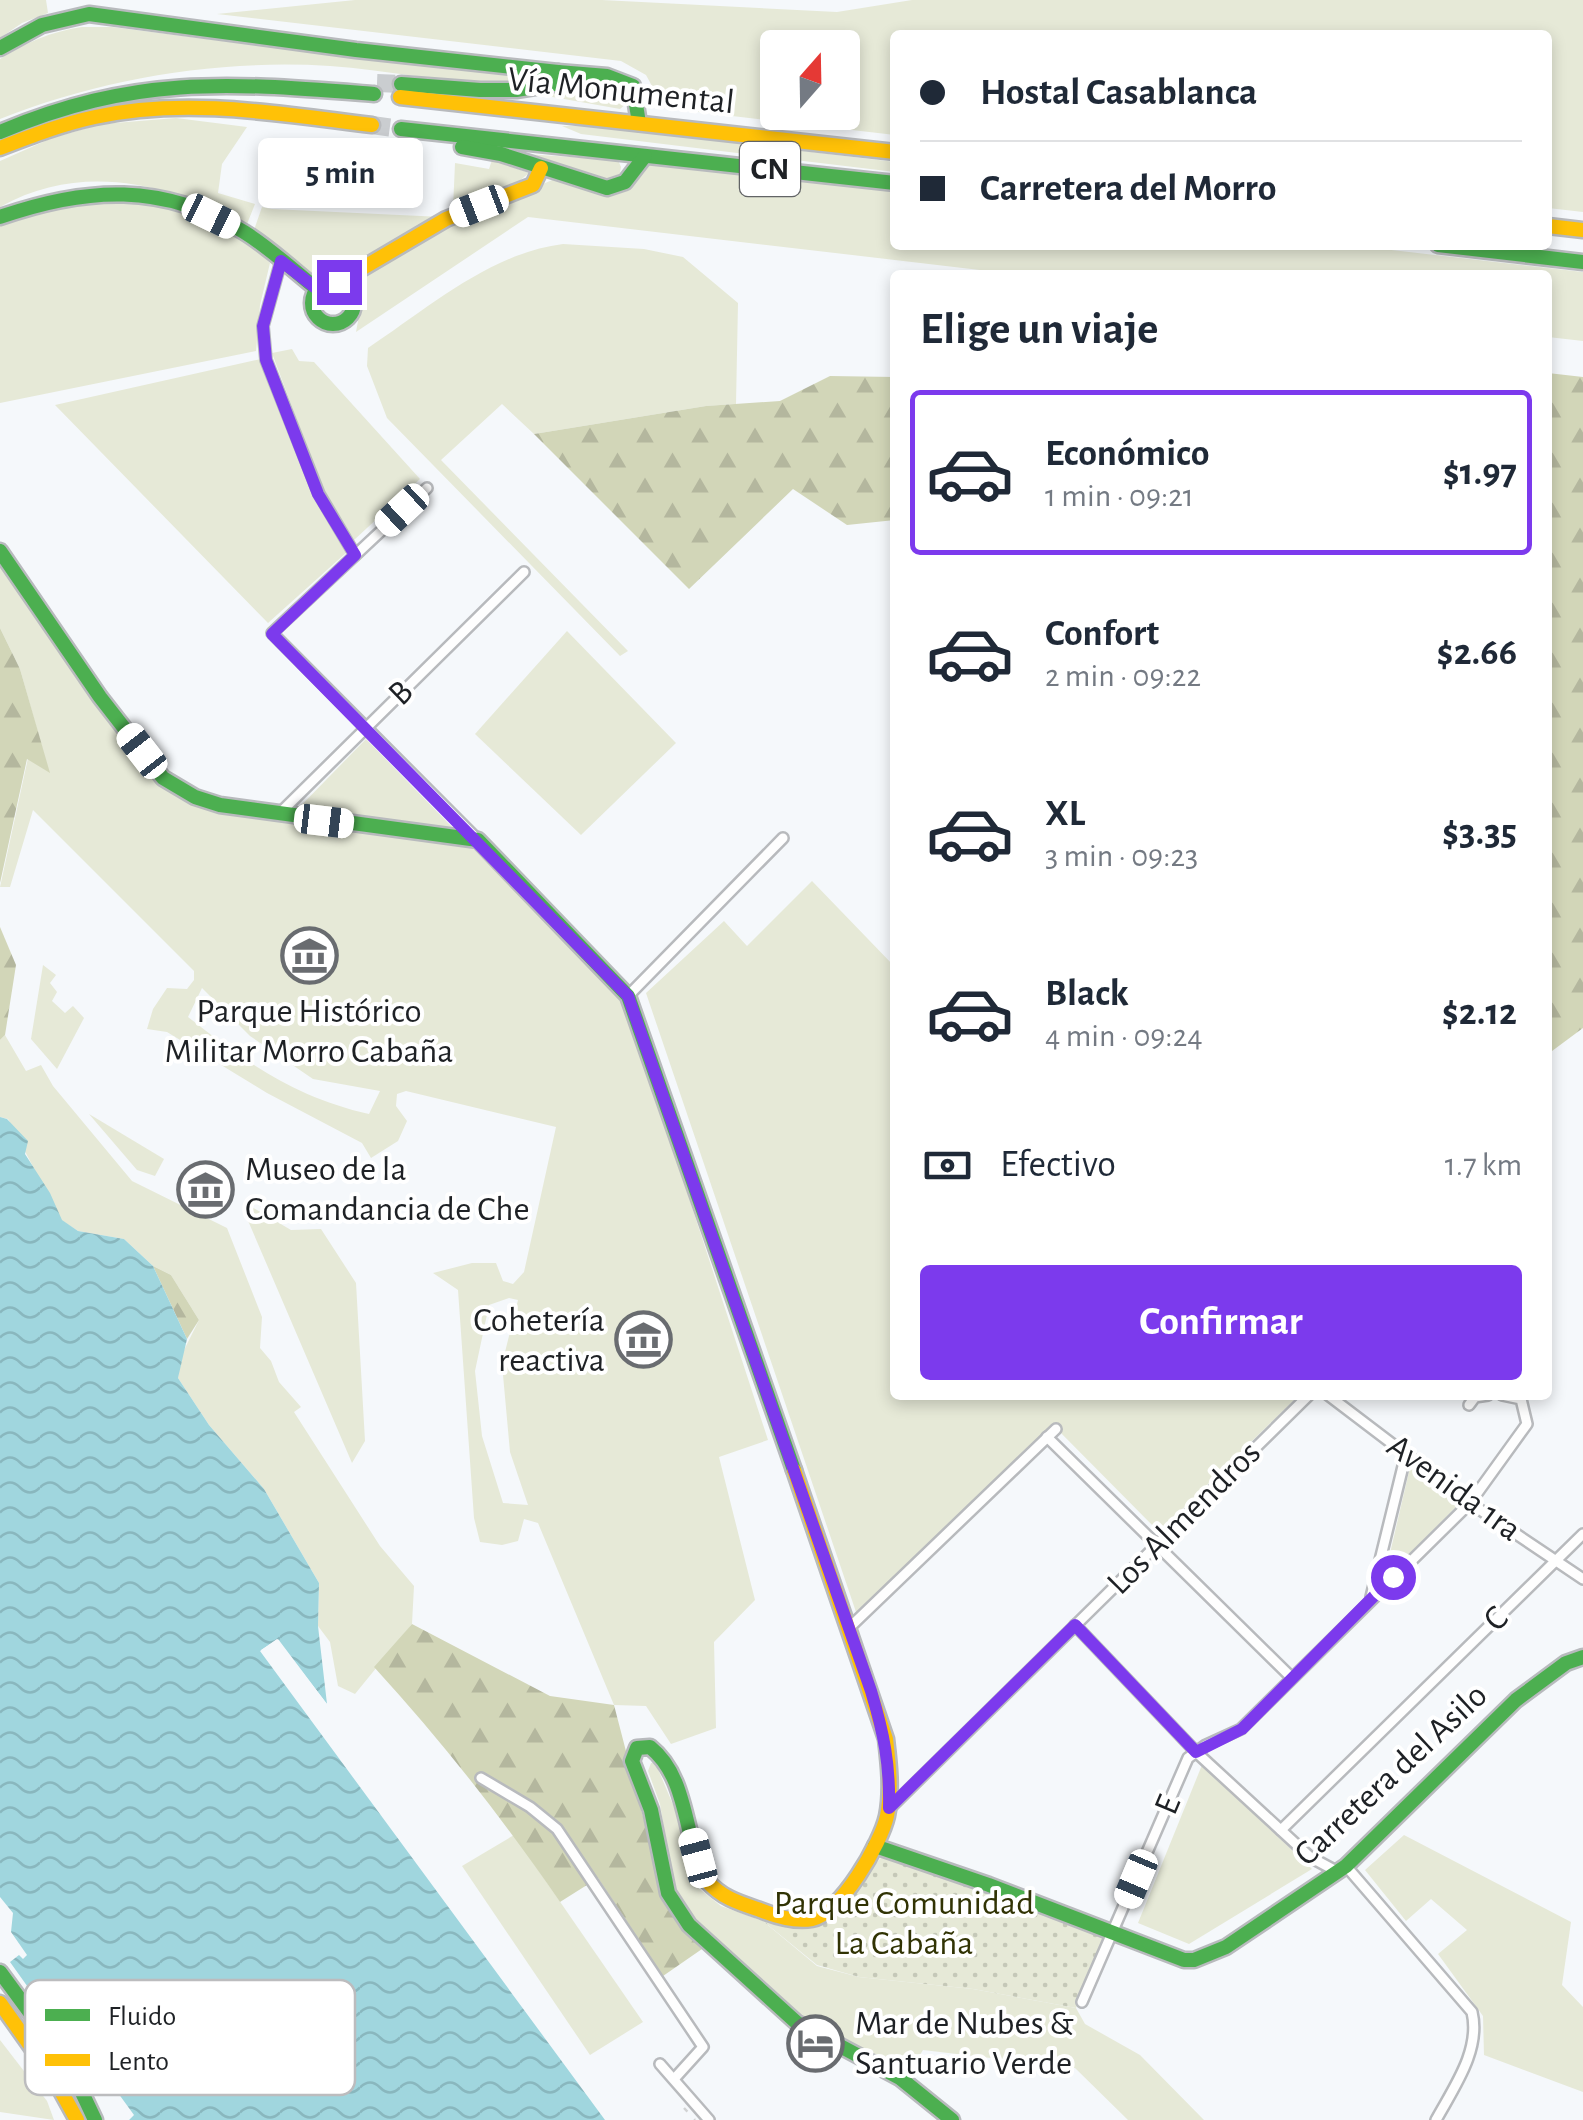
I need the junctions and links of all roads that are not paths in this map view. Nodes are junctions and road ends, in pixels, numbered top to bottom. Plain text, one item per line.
1 (0, 48) edge
2 (558, 72) junction
3 (375, 88) tunnel mouth
4 (581, 117) junction
5 (639, 124) junction
6 (373, 130) tunnel mouth
7 (0, 132) edge
8 (542, 144) junction
9 (0, 148) edge
10 (472, 148) junction
11 (890, 151) edge
12 (608, 152) junction
13 (645, 156) junction
14 (541, 168) junction
15 (890, 182) edge
16 (0, 217) edge
17 (1552, 226) edge
18 (1583, 230) edge
19 (1481, 250) edge
20 (281, 261) junction
21 (1583, 262) edge
22 (339, 282) junction
23 (317, 289) junction
24 (426, 488) dead end
25 (0, 551) edge
26 (355, 555) junction
27 (520, 576) dead end
28 (365, 728) junction
29 (278, 816) junction
30 (783, 838) dead end
31 (478, 840) junction
32 (628, 996) junction
33 (1304, 1400) edge
34 (1335, 1400) edge
35 (1473, 1400) edge
36 (1521, 1400) edge
37 (1470, 1404) dead end
38 (1056, 1429) dead end
39 (1047, 1438) junction
40 (1406, 1454) junction
41 (1470, 1502) junction
42 (1583, 1534) edge
43 (1156, 1546) junction
44 (1556, 1561) junction
45 (1583, 1579) edge
46 (1370, 1600) junction
47 (1075, 1625) junction
48 (850, 1627) junction
49 (1583, 1658) edge
50 (1292, 1678) junction
51 (1196, 1752) junction
52 (481, 1778) dead end
53 (888, 1813) junction
54 (1282, 1830) junction
55 (889, 1851) junction
56 (1342, 1869) junction
57 (1114, 1931) junction
58 (0, 1972) edge
59 (1082, 2002) dead end
60 (0, 2003) edge
61 (25, 2006) edge
62 (25, 2041) edge
63 (660, 2064) dead end
64 (674, 2080) junction
65 (60, 2095) edge
66 (83, 2095) edge
67 (74, 2116) edge
68 (95, 2120) edge
69 (709, 2120) edge
70 (952, 2120) edge
71 (1436, 2120) edge

1 - 2 main road
2 - 4 main road, Vía Monumental / CN
2 - 5 main road
3 - 7 main road
4 - 5 main road, Vía Monumental / CN
4 - 12 main road
5 - 11 main road, Vía Monumental / CN
6 - 9 main road
8 - 10 main road
8 - 10 main road, Vía Monumental / CN
8 - 12 main road, Vía Monumental / CN
10 - 14 main road
12 - 13 main road, Vía Monumental / CN
13 - 14 main road
13 - 15 main road, Vía Monumental / CN
14 - 22 main road
16 - 20 main road
17 - 18 main road
19 - 21 main road
20 - 23 main road
20 - 26 street
22 - 23 main road
22 - 23 main road
24 - 26 street
25 - 29 main road
26 - 28 street
27 - 28 street, B
28 - 29 street, B
28 - 31 street
29 - 31 main road
30 - 32 street
31 - 32 main road
32 - 48 main road
33 - 43 street, Los Almendros
34 - 40 street, Avenida 1ra
35 - 37 street
36 - 41 street, E
38 - 39 street
39 - 43 street
39 - 48 street
40 - 41 street, Avenida 1ra
40 - 46 street
41 - 44 street, Avenida 1ra
41 - 46 street, E
42 - 44 street, C
43 - 47 street, Los Almendros
43 - 50 street
44 - 45 street, Avenida 1ra
44 - 54 street, C
46 - 50 street, E
47 - 51 street
47 - 53 street, Los Almendros
48 - 53 main road
49 - 56 main road, Carretera del Asilo
50 - 51 street, E
51 - 54 street
51 - 57 street, E
52 - 64 street
53 - 55 main road
53 - 55 main road
54 - 56 street
55 - 57 main road, Carretera del Asilo
55 - 70 main road
56 - 57 main road, Carretera del Asilo
56 - 71 street
57 - 59 street, E
58 - 61 main road
60 - 62 main road
63 - 64 street
64 - 69 street
65 - 67 main road
66 - 68 main road

